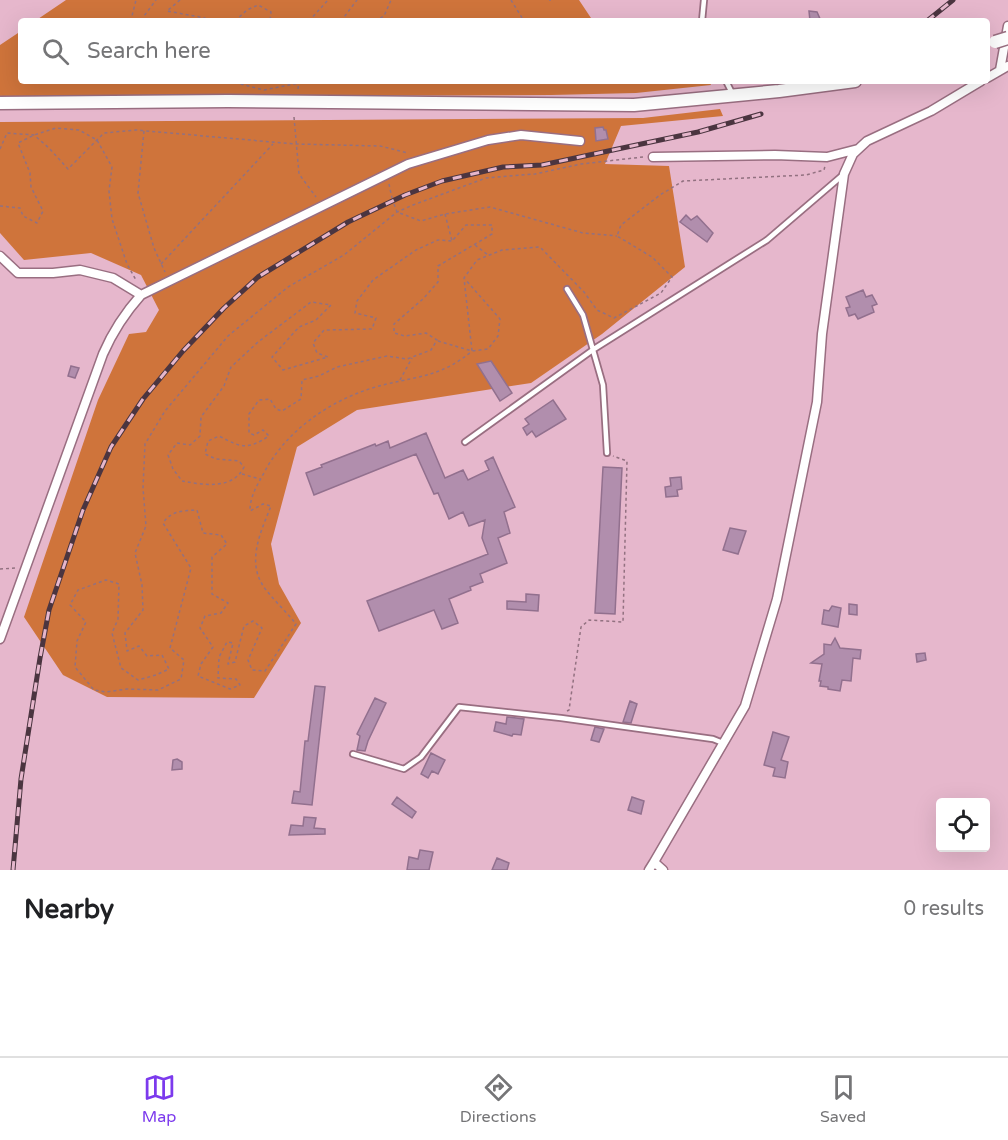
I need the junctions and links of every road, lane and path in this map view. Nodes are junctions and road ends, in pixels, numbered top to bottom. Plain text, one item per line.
1 (136, 0) edge
2 (156, 0) edge
3 (180, 0) edge
4 (328, 0) edge
5 (357, 0) edge
6 (391, 0) edge
7 (511, 0) edge
8 (704, 0) edge
9 (133, 18) edge
10 (144, 18) edge
11 (205, 18) edge
12 (238, 18) edge
13 (271, 18) edge
14 (312, 18) edge
15 (343, 18) edge
16 (380, 18) edge
17 (522, 18) edge
18 (702, 18) edge
19 (1008, 26) edge
20 (1008, 38) edge
21 (991, 43) edge
22 (1004, 68) edge
23 (990, 76) edge
24 (241, 84) edge
25 (290, 84) edge
26 (299, 84) edge
27 (728, 84) edge
28 (829, 84) edge
29 (976, 84) edge
30 (298, 92) dead end
31 (733, 95) junction
32 (0, 103) edge
33 (294, 117) dead end
34 (144, 130) junction
35 (34, 135) junction
36 (97, 140) junction
37 (580, 141) dead end
38 (274, 142) junction
39 (295, 144) junction
40 (860, 148) junction
41 (0, 149) edge
42 (653, 157) joint
43 (827, 157) junction
44 (426, 158) junction
45 (844, 174) junction
46 (386, 175) junction
47 (392, 198) dead end
48 (394, 204) dead end
49 (0, 206) edge
50 (323, 206) junction
51 (397, 212) junction
52 (445, 213) junction
53 (617, 236) junction
54 (452, 242) junction
55 (475, 245) junction
56 (489, 255) junction
57 (0, 256) edge
58 (161, 264) junction
59 (464, 278) junction
60 (170, 281) junction
61 (567, 289) dead end
62 (143, 294) junction
63 (437, 340) junction
64 (594, 349) junction
65 (472, 351) junction
66 (413, 357) junction
67 (400, 381) junction
68 (465, 442) dead end
69 (607, 453) joint
70 (241, 474) junction
71 (261, 479) junction
72 (26, 568) junction
73 (0, 569) edge
74 (0, 639) edge
75 (561, 718) junction
76 (723, 743) junction
77 (353, 754) dead end
78 (651, 866) edge
79 (663, 870) edge

1 - 9 path
2 - 10 path
3 - 11 path
4 - 14 path
5 - 15 path
6 - 16 path
7 - 17 path
8 - 18 lane
12 - 13 path
19 - 22 street
20 - 21 main road, bridge
22 - 23 street
24 - 25 path
26 - 30 path
27 - 31 lane
28 - 31 main road
29 - 40 street
31 - 32 main road
33 - 39 path
34 - 36 path
34 - 38 path
34 - 58 path
35 - 36 path
35 - 36 path
35 - 41 path
35 - 49 path
36 - 62 path
37 - 44 street
38 - 39 path
38 - 58 path
39 - 44 path
39 - 50 path
40 - 43 street
40 - 45 street
42 - 43 street
42 - 51 path
43 - 53 path
44 - 46 street
45 - 64 lane
45 - 76 street
46 - 47 path
46 - 50 street
48 - 51 path
50 - 60 street
51 - 52 path
51 - 71 path
52 - 53 path
52 - 54 path
53 - 56 path
54 - 55 path
54 - 70 path
55 - 56 path
55 - 63 path
56 - 59 path
57 - 62 street
58 - 60 path
59 - 65 path
59 - 65 path
60 - 62 street
61 - 64 lane
62 - 72 street
63 - 65 path
63 - 66 path
64 - 68 lane
64 - 69 lane
65 - 67 path
66 - 67 path
66 - 70 path
67 - 71 path
69 - 75 path
70 - 71 path
72 - 73 path
72 - 74 street
75 - 76 lane
75 - 77 lane
76 - 78 street
78 - 79 street

